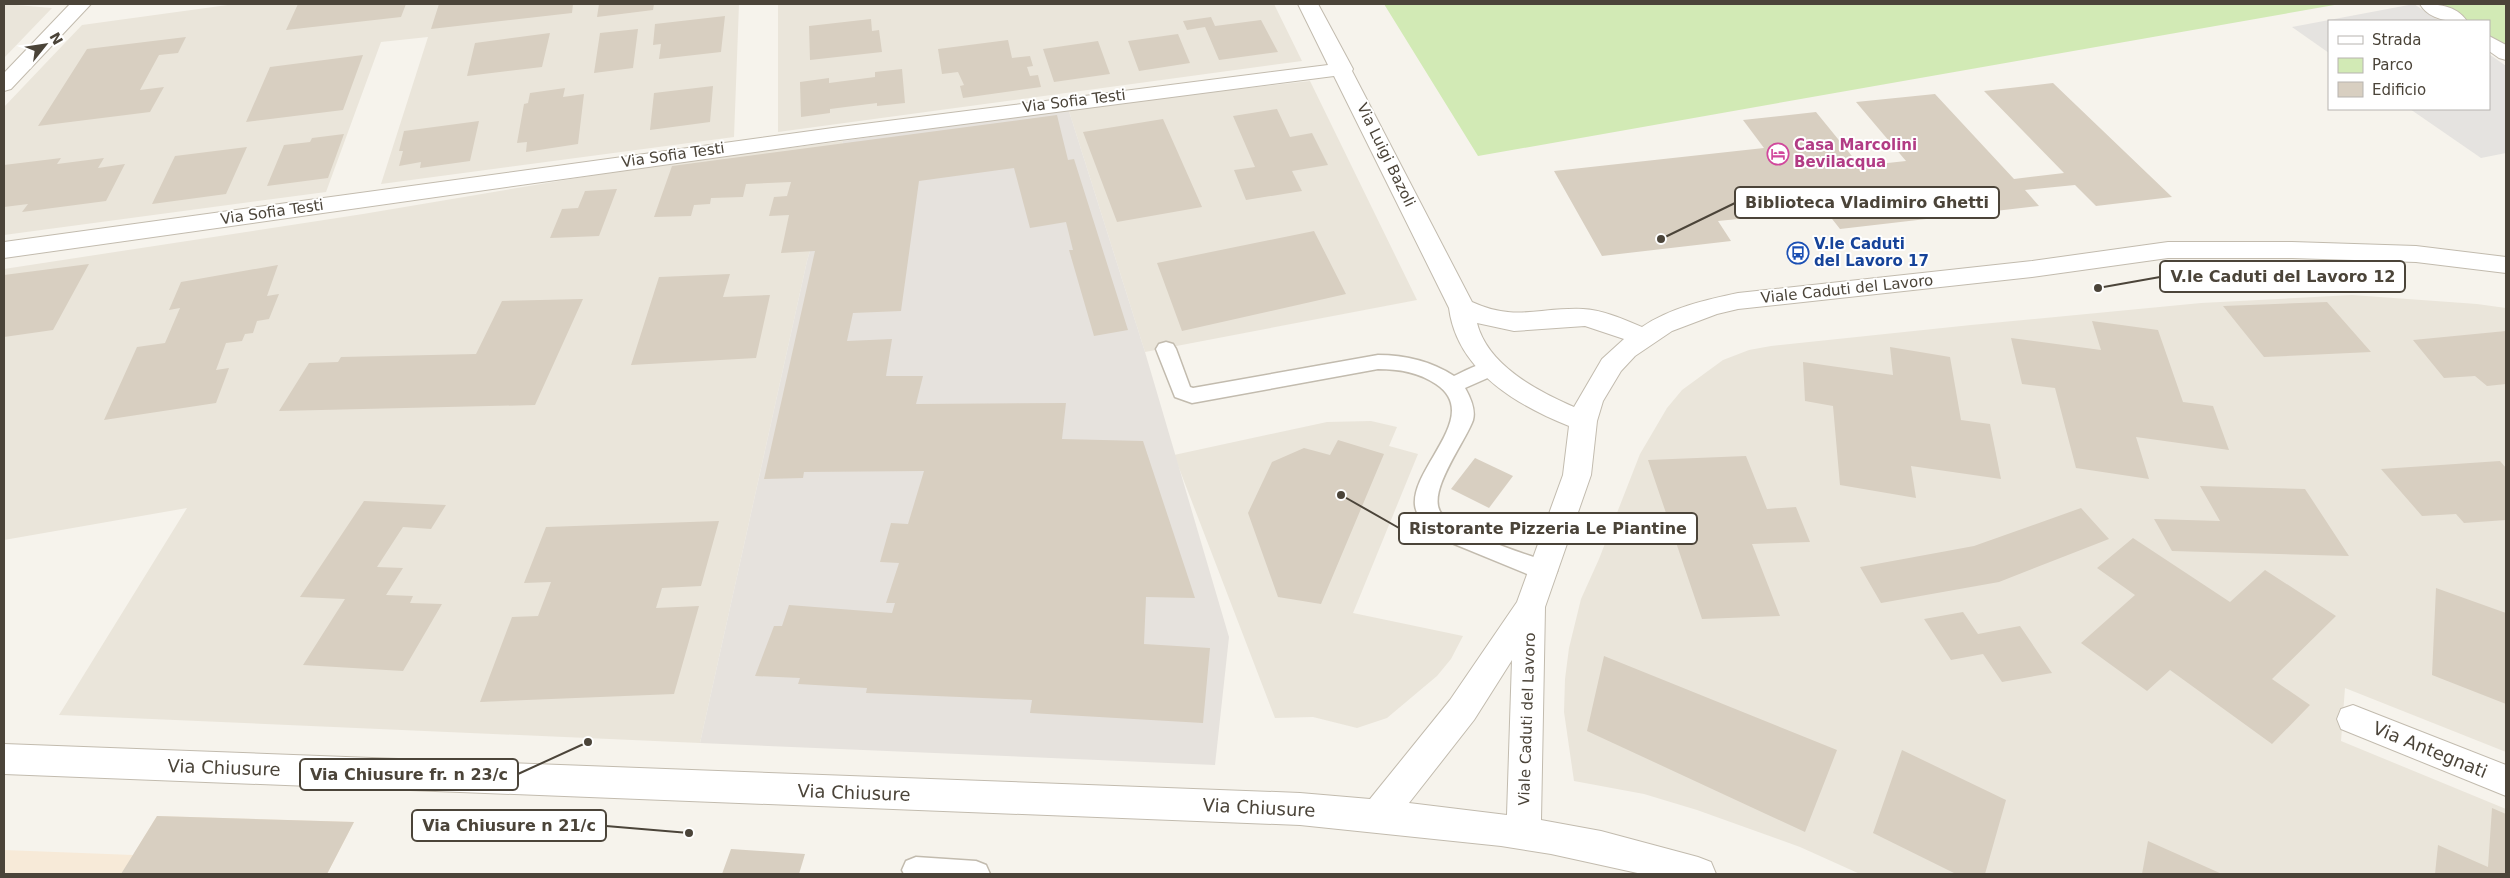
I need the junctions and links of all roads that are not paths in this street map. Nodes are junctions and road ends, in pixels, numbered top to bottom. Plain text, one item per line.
1 (81, 4) edge
2 (1308, 4) edge
3 (2432, 9) edge
4 (2455, 20) edge
5 (2490, 43) edge
6 (2506, 54) edge
7 (1343, 69) junction
8 (4, 85) edge
9 (4, 250) edge
10 (2506, 265) edge
11 (1462, 308) junction
12 (1643, 337) junction
13 (1166, 348) dead end
14 (1492, 368) junction
15 (1452, 386) junction
16 (1583, 421) junction
17 (1544, 571) junction
18 (1530, 606) junction
19 (2353, 718) dead end
20 (4, 759) edge
21 (2506, 781) edge
22 (1378, 815) junction
23 (1524, 832) junction
24 (916, 870) dead end
25 (976, 874) edge
26 (1698, 874) edge

1 - 8 street
2 - 7 street, Via Luigi Bazoli
3 - 4 street
5 - 6 street
7 - 9 street, Via Sofia Testi
7 - 11 street, Via Luigi Bazoli
10 - 12 street, Viale Caduti del Lavoro
11 - 12 street
11 - 14 street, Via Luigi Bazoli
12 - 16 street, Viale Caduti del Lavoro
13 - 15 lane
14 - 15 lane
14 - 16 street, Via Luigi Bazoli
15 - 17 lane
16 - 17 street, Viale Caduti del Lavoro
17 - 18 street, Viale Caduti del Lavoro
18 - 22 street, Viale Caduti del Lavoro
18 - 23 street, Viale Caduti del Lavoro
19 - 21 street, Via Antegnati
20 - 22 street, Via Chiusure
22 - 23 street, Via Chiusure
23 - 26 street, Via Chiusure
24 - 25 lane

